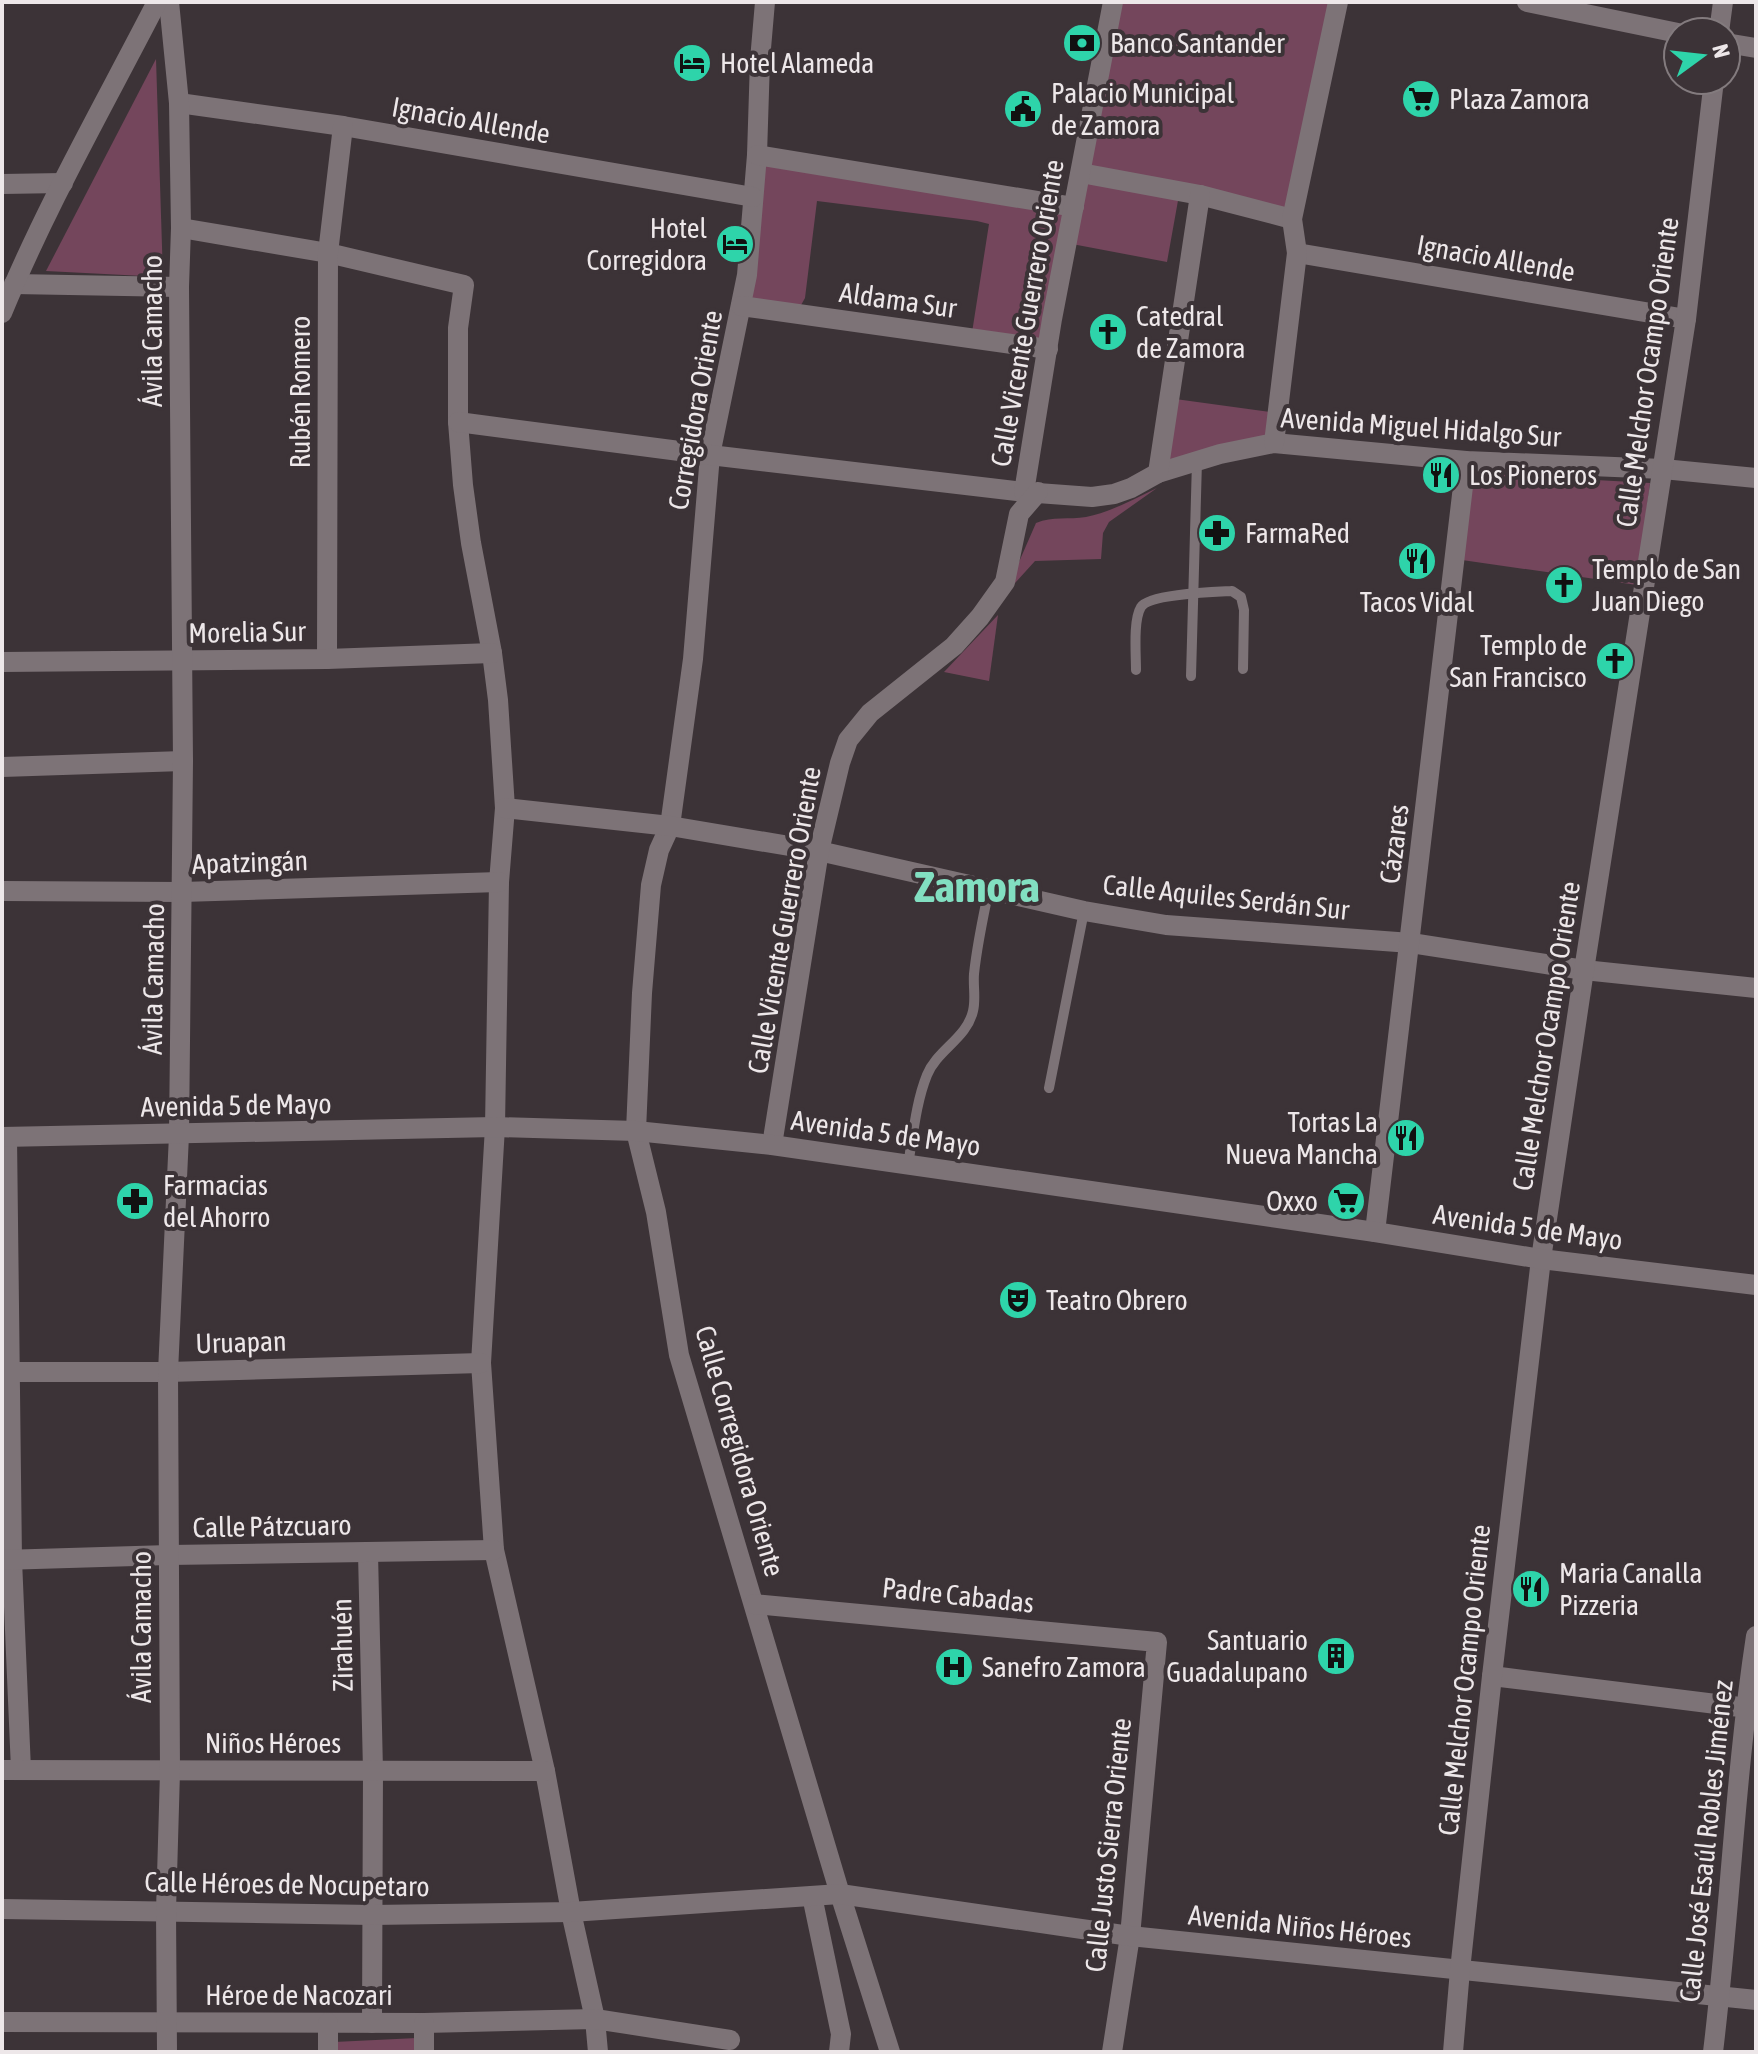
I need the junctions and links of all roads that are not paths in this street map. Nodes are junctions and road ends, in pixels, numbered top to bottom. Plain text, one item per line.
1 (157, 2) edge
2 (169, 2) edge
3 (765, 2) edge
4 (1113, 2) edge
5 (1338, 2) edge
6 (1527, 2) edge
7 (1662, 30) edge
8 (1712, 96) edge
9 (179, 103) junction
10 (343, 126) junction
11 (757, 155) junction
12 (1081, 173) junction
13 (63, 183) junction
14 (2, 184) edge
15 (1200, 195) junction
16 (753, 197) junction
17 (1074, 207) junction
18 (1292, 219) junction
19 (181, 228) junction
20 (328, 253) junction
21 (1297, 253) junction
22 (14, 284) junction
23 (179, 287) junction
24 (741, 306) junction
25 (2, 313) edge
26 (1686, 319) junction
27 (1048, 349) junction
28 (458, 422) junction
29 (1274, 443) junction
30 (710, 455) junction
31 (1197, 461) junction
32 (1466, 461) junction
33 (1663, 469) junction
34 (1158, 473) junction
35 (1756, 478) edge
36 (1031, 492) junction
37 (1193, 593) junction
38 (492, 653) junction
39 (327, 659) junction
40 (182, 661) junction
41 (2, 662) edge
42 (1243, 669) dead end
43 (1136, 670) dead end
44 (1191, 676) dead end
45 (183, 761) junction
46 (2, 767) edge
47 (505, 808) junction
48 (670, 826) junction
49 (819, 851) junction
50 (499, 882) junction
51 (989, 889) junction
52 (2, 891) edge
53 (182, 892) junction
54 (1084, 911) junction
55 (1411, 943) junction
56 (1584, 970) junction
57 (1756, 988) edge
58 (1049, 1088) dead end
59 (495, 1127) junction
60 (636, 1131) junction
61 (179, 1135) junction
62 (4, 1137) edge
63 (772, 1145) junction
64 (908, 1165) junction
65 (1375, 1232) junction
66 (1541, 1259) junction
67 (1756, 1285) edge
68 (481, 1363) junction
69 (6, 1372) edge
70 (168, 1372) junction
71 (494, 1550) junction
72 (368, 1553) junction
73 (169, 1555) junction
74 (7, 1560) edge
75 (754, 1604) junction
76 (1756, 1636) edge
77 (1157, 1642) joint
78 (1492, 1676) junction
79 (1751, 1708) edge
80 (12, 1770) edge
81 (373, 1771) junction
82 (545, 1771) junction
83 (170, 1772) junction
84 (840, 1894) junction
85 (812, 1896) junction
86 (2, 1909) edge
87 (166, 1911) junction
88 (571, 1912) junction
89 (372, 1915) junction
90 (1130, 1936) junction
91 (1460, 1970) junction
92 (1720, 1996) junction
93 (1756, 2000) edge
94 (595, 2019) junction
95 (2, 2022) edge
96 (167, 2023) junction
97 (328, 2023) junction
98 (372, 2023) junction
99 (424, 2023) junction
100 (730, 2040) dead end
101 (167, 2052) edge
102 (328, 2052) edge
103 (424, 2052) edge
104 (598, 2052) edge
105 (839, 2052) edge
106 (890, 2052) edge
107 (1112, 2052) edge
108 (1453, 2052) edge
109 (1713, 2052) edge

1 - 13 street
2 - 9 street, Ávila Camacho
3 - 11 street, Corregidora Oriente
4 - 12 street, Calle Vicente Guerrero Oriente
5 - 18 street
6 - 7 street
8 - 26 street, Calle Melchor Ocampo Oriente
9 - 10 street, Ignacio Allende
9 - 19 street, Ávila Camacho
10 - 16 street, Ignacio Allende
10 - 20 street, Rubén Romero
11 - 16 street, Corregidora Oriente
11 - 17 street
12 - 15 street
12 - 17 street, Calle Vicente Guerrero Oriente
13 - 14 street
13 - 22 street
15 - 18 street
15 - 34 street
16 - 24 street, Corregidora Oriente
17 - 27 street, Calle Vicente Guerrero Oriente
18 - 21 street
19 - 20 street
19 - 23 street, Ávila Camacho
20 - 28 street
20 - 39 street, Rubén Romero
21 - 26 street, Ignacio Allende
21 - 29 street
22 - 23 street
22 - 25 street
23 - 40 street, Ávila Camacho
24 - 27 street, Aldama Sur
24 - 30 street, Corregidora Oriente
26 - 33 street, Calle Melchor Ocampo Oriente
27 - 36 street, Calle Vicente Guerrero Oriente
28 - 30 street, Avenida Miguel Hidalgo Sur
28 - 38 street
29 - 31 street, Avenida Miguel Hidalgo Sur
29 - 32 street, Avenida Miguel Hidalgo Sur
30 - 36 street, Avenida Miguel Hidalgo Sur
30 - 48 street, Corregidora Oriente
31 - 34 street, Avenida Miguel Hidalgo Sur
31 - 37 lane
32 - 33 street, Avenida Miguel Hidalgo Sur
32 - 55 street, Cázares
33 - 35 street, Avenida Miguel Hidalgo Sur
33 - 56 street, Calle Melchor Ocampo Oriente
34 - 36 street, Avenida Miguel Hidalgo Sur
36 - 49 street, Calle Vicente Guerrero Oriente
37 - 42 lane
37 - 43 lane
37 - 44 lane
38 - 39 street, Morelia Sur
38 - 47 street
39 - 40 street, Morelia Sur
40 - 41 street, Morelia Sur
40 - 45 street, Ávila Camacho
45 - 46 street
45 - 53 street, Ávila Camacho
47 - 48 street, Calle Aquiles Serdán Sur
47 - 50 street
48 - 49 street, Calle Aquiles Serdán Sur
48 - 60 street, Calle Corregidora Oriente
49 - 51 street, Calle Aquiles Serdán Sur
49 - 63 street, Calle Vicente Guerrero Oriente
50 - 53 street, Apatzingán
50 - 59 street
51 - 54 street, Calle Aquiles Serdán Sur
51 - 64 lane
52 - 53 street, Apatzingán
53 - 61 street, Ávila Camacho
54 - 55 street, Calle Aquiles Serdán Sur
54 - 58 lane
55 - 56 street, Calle Aquiles Serdán Sur
55 - 65 street, Cázares
56 - 57 street, Calle Aquiles Serdán Sur
56 - 66 street, Calle Melchor Ocampo Oriente
59 - 60 street, Avenida 5 de Mayo
59 - 61 street, Avenida 5 de Mayo
59 - 68 street
60 - 63 street, Avenida 5 de Mayo
60 - 75 street, Calle Corregidora Oriente
61 - 62 street, Avenida 5 de Mayo
61 - 70 street, Ávila Camacho
62 - 69 street
63 - 64 street, Avenida 5 de Mayo
64 - 65 street, Avenida 5 de Mayo
65 - 66 street, Avenida 5 de Mayo
66 - 67 street, Avenida 5 de Mayo
66 - 78 street, Calle Melchor Ocampo Oriente
68 - 70 street, Uruapan
68 - 71 street
69 - 70 street, Uruapan
69 - 74 street
70 - 73 street, Ávila Camacho
71 - 72 street, Calle Pátzcuaro
71 - 82 street
72 - 73 street, Calle Pátzcuaro
72 - 81 street, Zirahuén
73 - 74 street, Calle Pátzcuaro
73 - 83 street, Ávila Camacho
74 - 80 street
75 - 77 street, Padre Cabadas
75 - 84 street, Calle Corregidora Oriente
76 - 79 street, Calle José Esaúl Robles Jiménez
77 - 90 street, Calle Justo Sierra Oriente
78 - 79 street
78 - 91 street, Calle Melchor Ocampo Oriente
79 - 92 street, Calle José Esaúl Robles Jiménez
80 - 83 street, Niños Héroes
81 - 82 street, Niños Héroes
81 - 83 street, Niños Héroes
81 - 89 street, Zirahuén
82 - 88 street
83 - 87 street, Ávila Camacho
84 - 85 street
84 - 90 street, Avenida Niños Héroes
84 - 106 street, Calle Corregidora Oriente
85 - 88 street
85 - 105 street
86 - 87 street, Calle Héroes de Nocupetaro
87 - 89 street, Calle Héroes de Nocupetaro
87 - 96 street, Ávila Camacho
88 - 89 street, Calle Héroes de Nocupetaro
88 - 94 street
89 - 98 street, Zirahuén
90 - 91 street, Avenida Niños Héroes
90 - 107 street, Calle Justo Sierra Oriente
91 - 92 street, Avenida Niños Héroes
91 - 108 street, Calle Melchor Ocampo Oriente
92 - 93 street, Avenida Niños Héroes
92 - 109 street, Calle José Esaúl Robles Jiménez
94 - 99 street, Héroe de Nacozari
94 - 100 street, Héroe de Nacozari
94 - 104 street
95 - 96 street, Héroe de Nacozari
96 - 97 street, Héroe de Nacozari
96 - 101 street, Ávila Camacho
97 - 98 street, Héroe de Nacozari
97 - 102 street
98 - 99 street, Héroe de Nacozari
99 - 103 street

